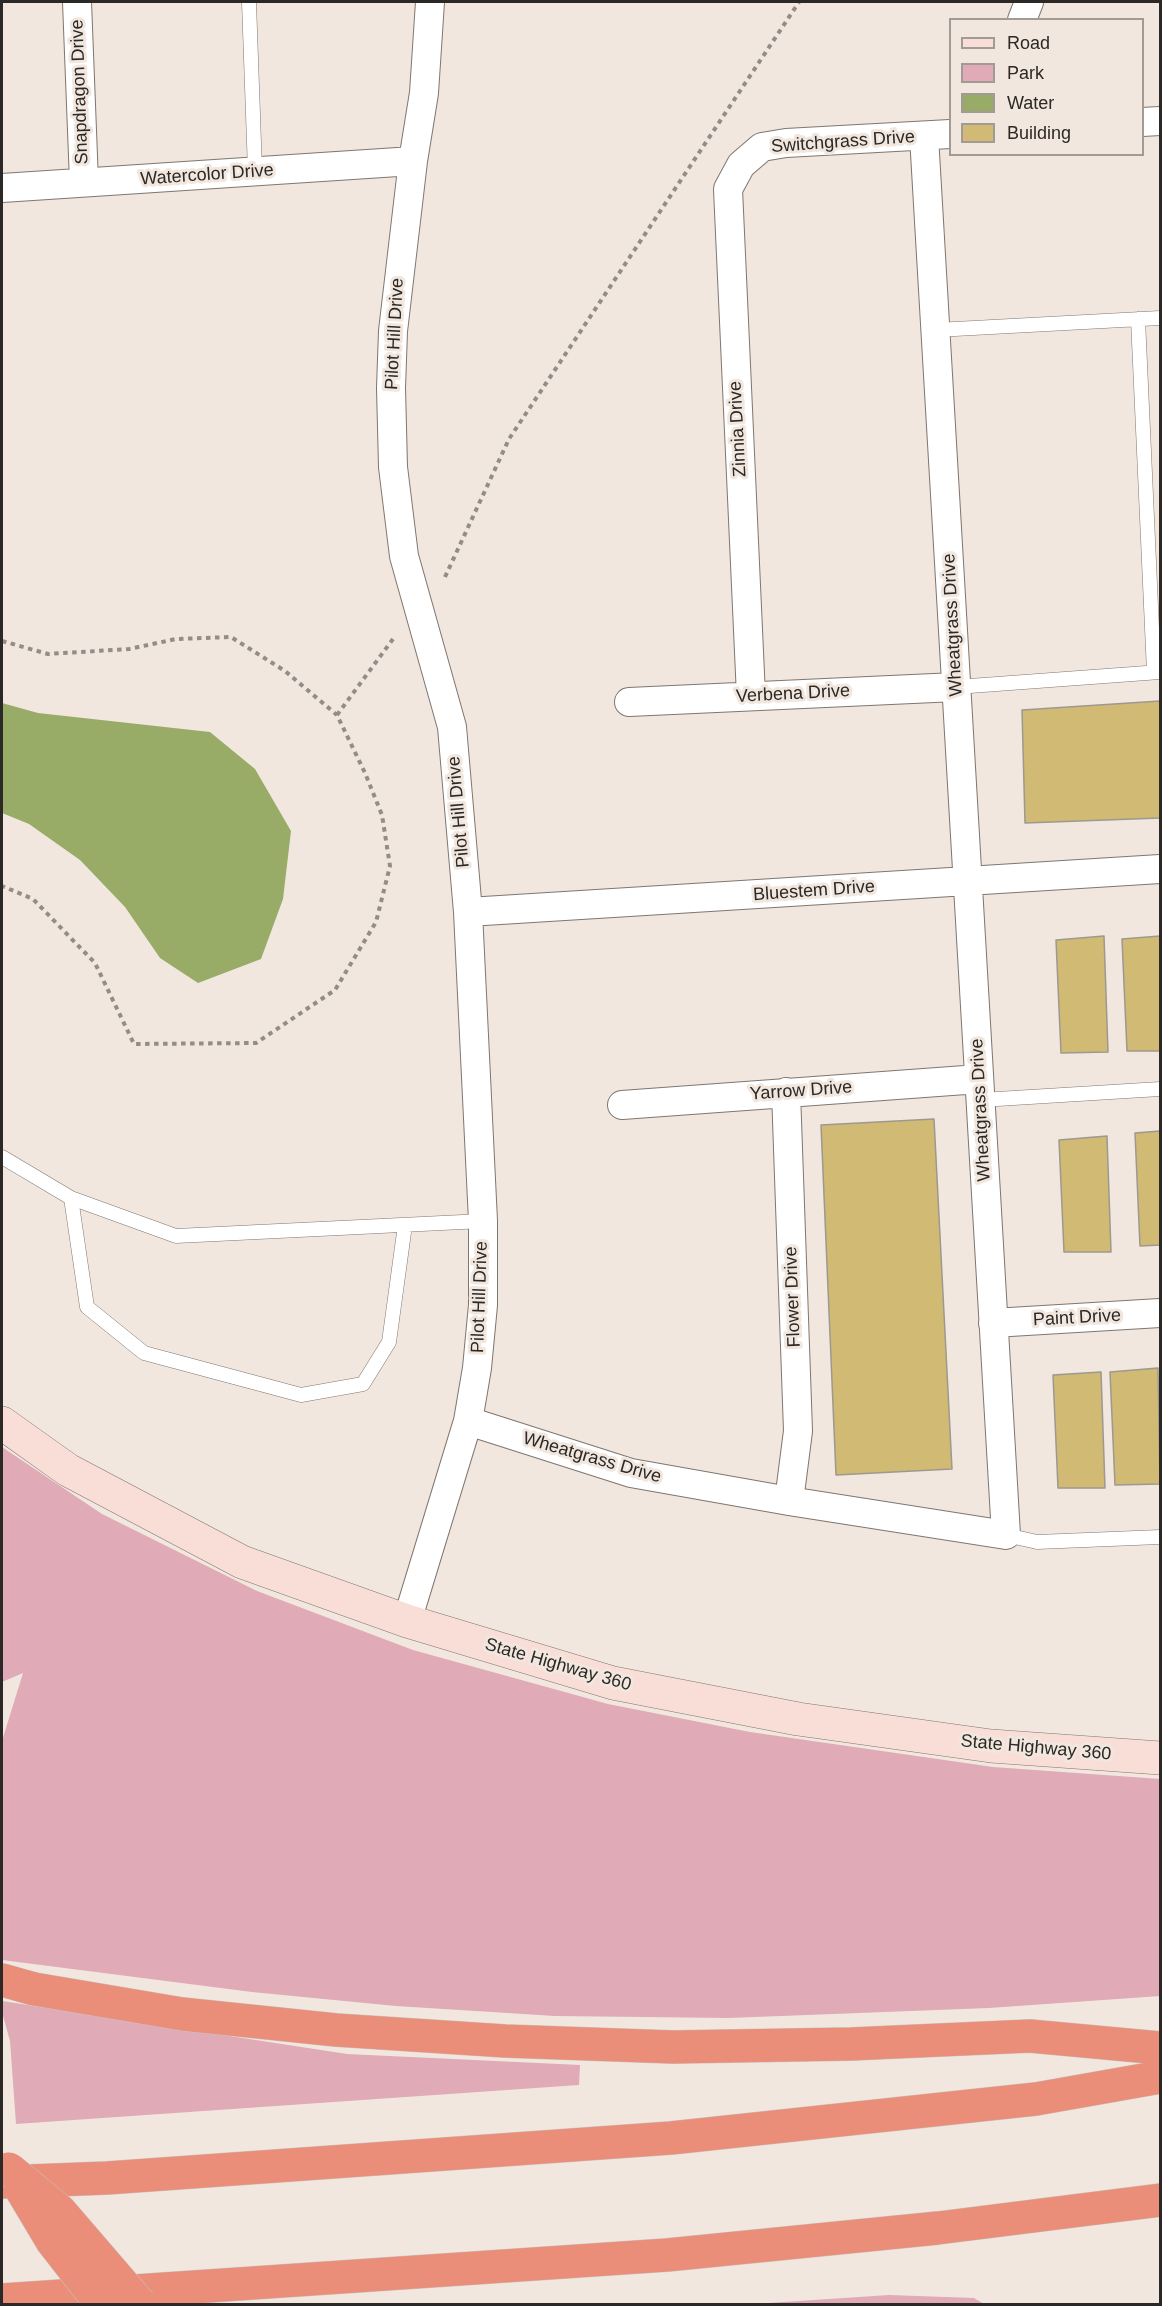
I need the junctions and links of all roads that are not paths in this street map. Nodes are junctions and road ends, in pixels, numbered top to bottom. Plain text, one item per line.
1 (77, 2) edge
2 (249, 2) edge
3 (430, 2) edge
4 (1029, 2) edge
5 (1023, 18) edge
6 (1161, 121) edge
7 (1144, 122) edge
8 (937, 135) edge
9 (413, 161) junction
10 (741, 165) joint
11 (255, 171) junction
12 (84, 182) junction
13 (2, 188) edge
14 (1161, 318) edge
15 (1138, 319) junction
16 (936, 330) junction
17 (1157, 672) edge
18 (956, 687) junction
19 (751, 696) junction
20 (629, 702) dead end
21 (1161, 869) edge
22 (968, 881) junction
23 (468, 912) junction
24 (1161, 1089) edge
25 (980, 1090) junction
26 (786, 1092) junction
27 (622, 1105) dead end
28 (2, 1157) edge
29 (70, 1198) junction
30 (483, 1221) junction
31 (405, 1225) junction
32 (1161, 1313) edge
33 (993, 1323) junction
34 (468, 1421) junction
35 (2, 1423) edge
36 (789, 1501) junction
37 (1006, 1535) junction
38 (1161, 1537) edge
39 (406, 1621) junction
40 (1161, 1758) edge
41 (2, 1980) edge
42 (1161, 2048) edge
43 (1161, 2077) edge
44 (4, 2172) edge
45 (1161, 2200) edge
46 (2, 2300) edge
47 (101, 2304) edge
48 (140, 2304) edge

1 - 12 street, Snapdragon Drive
2 - 11 lane
3 - 9 street, Pilot Hill Drive
4 - 5 street
6 - 7 street
8 - 10 street, Switchgrass Drive
8 - 16 street, Wheatgrass Drive
9 - 11 street, Watercolor Drive
9 - 23 street, Pilot Hill Drive
10 - 19 street, Zinnia Drive
11 - 12 street, Watercolor Drive
12 - 13 street, Watercolor Drive
14 - 15 lane
15 - 16 lane
15 - 17 lane
16 - 18 street, Wheatgrass Drive
17 - 18 lane
18 - 19 street, Verbena Drive
18 - 22 street, Wheatgrass Drive
19 - 20 street, Verbena Drive
21 - 22 street, Bluestem Drive
22 - 23 street, Bluestem Drive
22 - 25 street, Wheatgrass Drive
23 - 30 street, Pilot Hill Drive
24 - 25 lane
25 - 26 street, Yarrow Drive
25 - 33 street, Wheatgrass Drive
26 - 27 street, Yarrow Drive
26 - 36 street, Flower Drive
28 - 29 lane
29 - 31 lane
29 - 31 lane
30 - 31 lane
30 - 34 street, Pilot Hill Drive
32 - 33 street, Paint Drive
33 - 37 street, Wheatgrass Drive
34 - 36 street, Wheatgrass Drive
34 - 39 street, Pilot Hill Drive
35 - 39 main road, State Highway 360
36 - 37 street, Wheatgrass Drive
37 - 38 lane
39 - 40 main road, State Highway 360
41 - 42 highway
43 - 44 highway
44 - 47 highway, bridge
44 - 48 highway, bridge
45 - 46 highway

